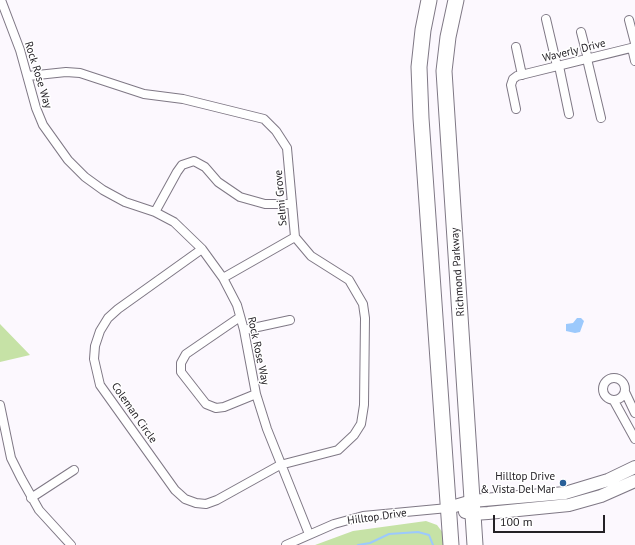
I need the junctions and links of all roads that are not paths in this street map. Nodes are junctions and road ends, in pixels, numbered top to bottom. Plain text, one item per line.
1 (1, 0) edge
2 (429, 0) edge
3 (456, 0) edge
4 (546, 19) dead end
5 (629, 20) dead end
6 (581, 32) dead end
7 (634, 46) edge
8 (516, 48) dead end
9 (587, 59) junction
10 (635, 61) edge
11 (558, 66) junction
12 (28, 76) junction
13 (520, 76) junction
14 (516, 109) dead end
15 (569, 114) dead end
16 (600, 118) dead end
17 (291, 204) junction
18 (155, 212) junction
19 (295, 237) junction
20 (202, 249) junction
21 (223, 278) junction
22 (240, 316) junction
23 (290, 320) dead end
24 (244, 330) junction
25 (625, 392) junction
26 (256, 394) junction
27 (614, 401) junction
28 (0, 405) edge
29 (635, 413) edge
30 (635, 439) edge
31 (280, 465) junction
32 (635, 467) edge
33 (74, 470) dead end
34 (635, 481) edge
35 (31, 498) junction
36 (448, 508) junction
37 (473, 508) junction
38 (309, 534) junction
39 (71, 545) edge
40 (286, 545) edge
41 (451, 545) edge
42 (475, 545) edge

1 - 12 street, Rock Rose Way
2 - 36 highway
3 - 37 highway, Richmond Parkway
4 - 11 street
5 - 7 street
6 - 9 street
7 - 9 street, Waverly Drive
7 - 10 street
8 - 13 street
9 - 11 street, Waverly Drive
9 - 16 street
11 - 13 street, Waverly Drive
11 - 15 street
12 - 17 street, Selmi Grove
12 - 18 street, Rock Rose Way
13 - 14 street
17 - 18 street
17 - 19 street, Selmi Grove
18 - 20 street, Rock Rose Way
19 - 21 street
19 - 31 street, Selmi Grove
20 - 21 street, Rock Rose Way
20 - 31 street, Coleman Circle
21 - 22 street, Rock Rose Way
22 - 24 street, Rock Rose Way
22 - 26 street
23 - 24 street
24 - 26 street, Rock Rose Way
25 - 27 street
25 - 27 street
25 - 29 street
26 - 31 street, Rock Rose Way
27 - 30 street
28 - 35 street
31 - 38 street, Rock Rose Way
32 - 37 main road, Hilltop Drive
33 - 35 street
34 - 37 main road, Hilltop Drive
35 - 39 street
36 - 37 main road, Hilltop Drive
36 - 38 street, Hilltop Drive
36 - 41 highway
37 - 42 highway, Richmond Parkway
38 - 40 street, Hilltop Drive

